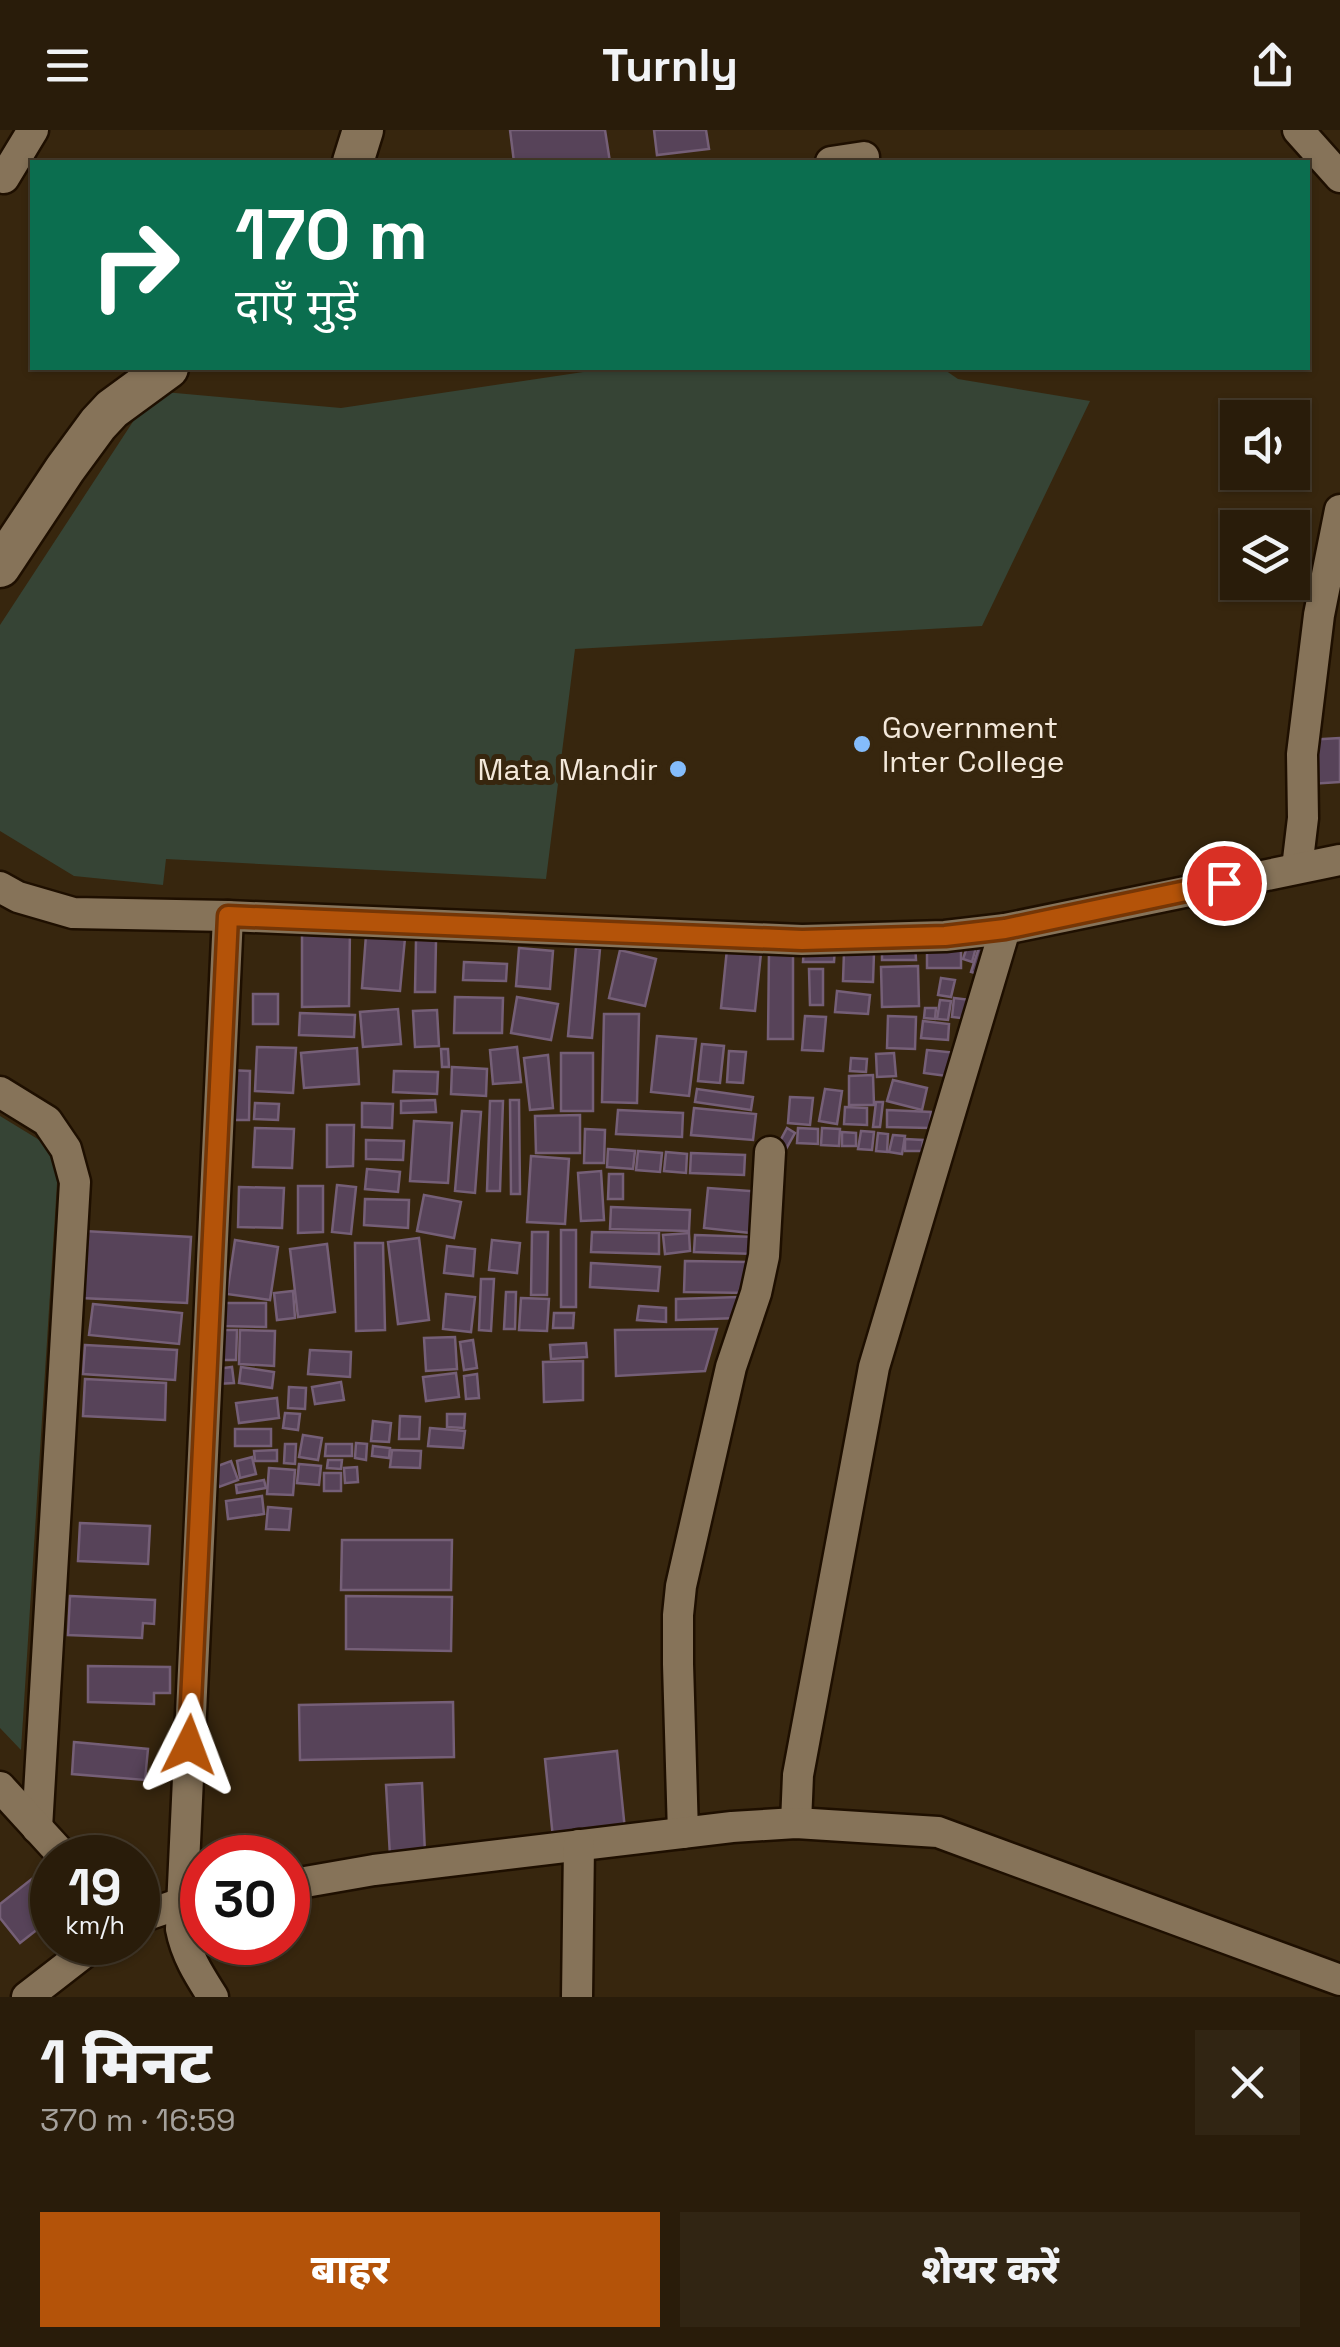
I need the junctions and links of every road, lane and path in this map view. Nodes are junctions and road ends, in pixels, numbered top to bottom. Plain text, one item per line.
1 (33, 130) edge
2 (363, 130) edge
3 (1298, 130) edge
4 (864, 157) dead end
5 (353, 160) edge
6 (844, 160) edge
7 (1340, 177) edge
8 (4, 178) dead end
9 (165, 370) edge
10 (1340, 510) edge
11 (0, 568) edge
12 (1340, 860) edge
13 (1297, 868) junction
14 (0, 887) edge
15 (228, 916) junction
16 (1005, 929) junction
17 (0, 1092) edge
18 (770, 1152) dead end
19 (0, 1787) edge
20 (796, 1823) junction
21 (38, 1828) junction
22 (684, 1832) junction
23 (44, 1835) edge
24 (194, 1835) edge
25 (578, 1845) junction
26 (310, 1881) edge
27 (68, 1965) edge
28 (195, 1965) edge
29 (1340, 1980) edge
30 (27, 1997) edge
31 (213, 1997) edge
32 (578, 1997) edge

1 - 8 street
2 - 5 street
3 - 7 street
4 - 6 street
9 - 11 street
10 - 13 street
12 - 13 street
13 - 16 street
14 - 15 street
15 - 16 street
15 - 24 street
16 - 20 street
17 - 21 street
18 - 22 street
19 - 21 street
20 - 22 street
20 - 29 street
21 - 23 street
22 - 25 street
25 - 26 street
25 - 32 street
27 - 30 street
28 - 31 street

